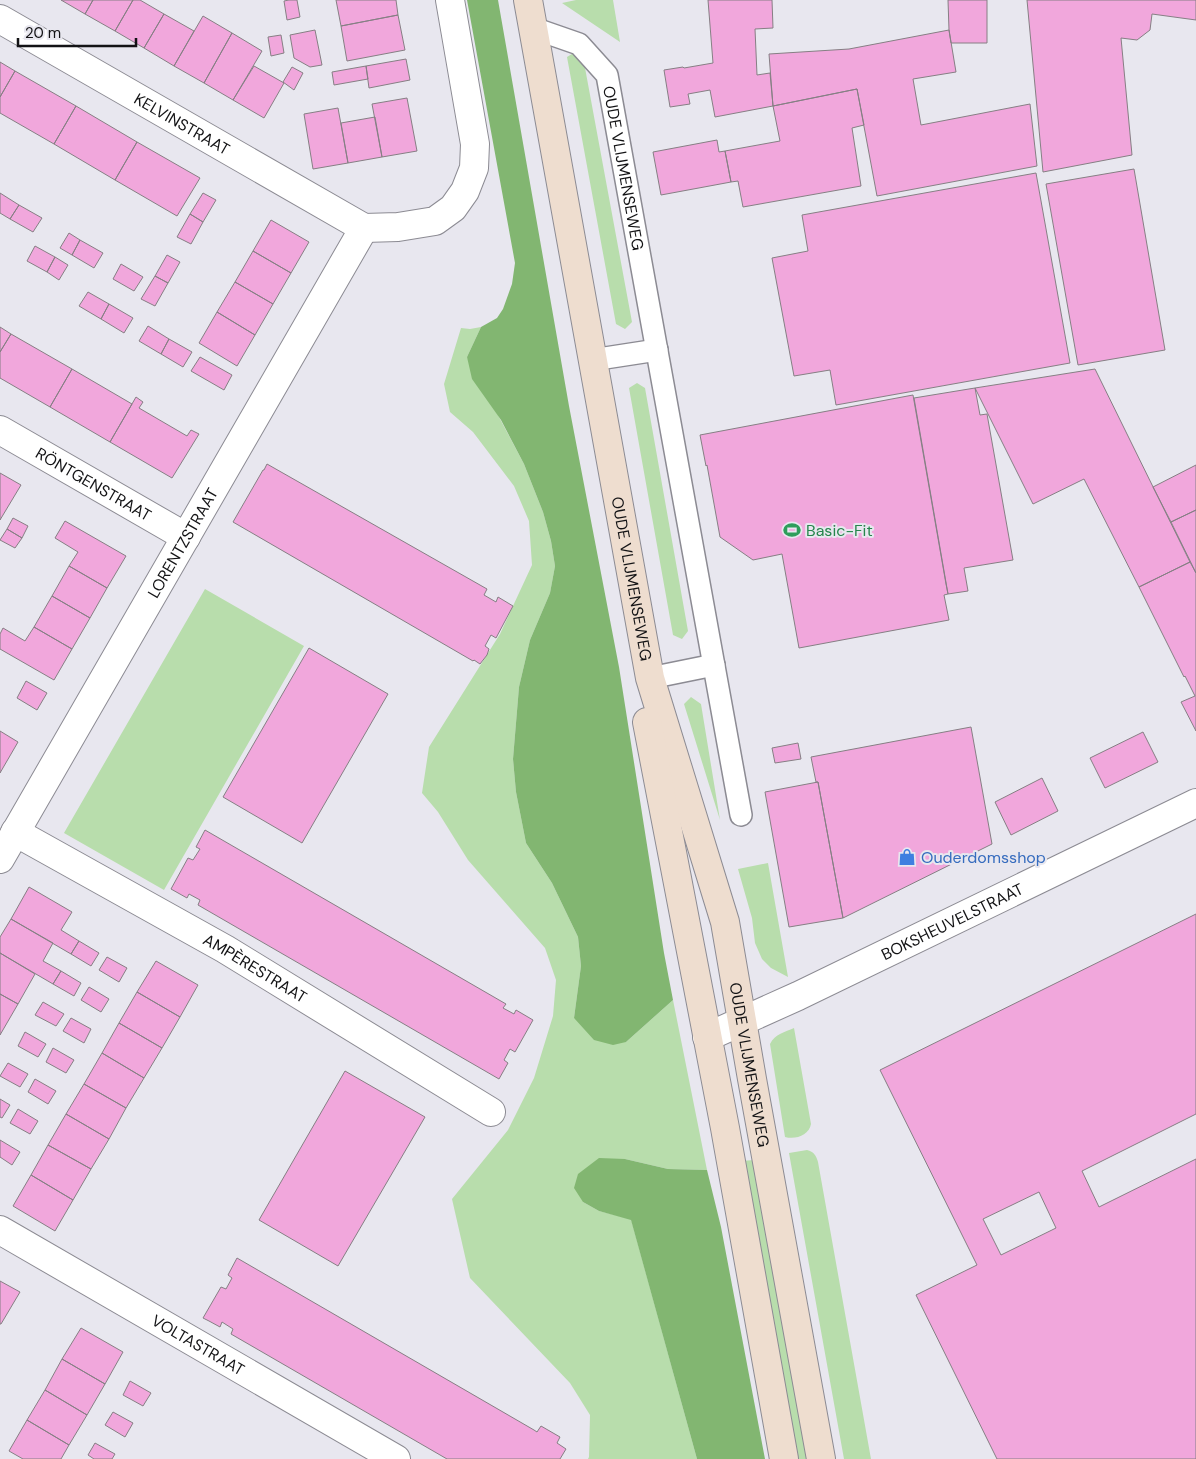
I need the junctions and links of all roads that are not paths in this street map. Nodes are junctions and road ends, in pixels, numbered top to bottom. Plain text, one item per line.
1 (450, 0) edge
2 (528, 0) edge
3 (0, 19) edge
4 (533, 28) junction
5 (364, 228) junction
6 (657, 350) junction
7 (592, 360) junction
8 (0, 430) edge
9 (186, 537) junction
10 (714, 664) junction
11 (650, 678) junction
12 (1196, 803) edge
13 (741, 814) dead end
14 (6, 843) edge
15 (742, 1022) junction
16 (707, 1037) junction
17 (491, 1112) dead end
18 (0, 1230) edge
19 (396, 1459) edge
20 (784, 1459) edge
21 (821, 1459) edge

1 - 5 street
2 - 4 street, OUDE VLIJMENSEWEG
3 - 5 street, KELVINSTRAAT
4 - 6 lane, OUDE VLIJMENSEWEG
4 - 7 street, OUDE VLIJMENSEWEG
5 - 9 street, LORENTZSTRAAT
6 - 7 lane
6 - 10 lane, OUDE VLIJMENSEWEG
7 - 11 street, OUDE VLIJMENSEWEG
8 - 9 street, RÖNTGENSTRAAT
9 - 14 street, LORENTZSTRAAT
10 - 11 lane, OUDE VLIJMENSEWEG
10 - 13 lane, OUDE VLIJMENSEWEG
11 - 15 street, OUDE VLIJMENSEWEG
11 - 16 street, OUDE VLIJMENSEWEG
12 - 15 street, BOKSHEUVELSTRAAT
14 - 17 street, AMPÈRESTRAAT
15 - 16 street, BOKSHEUVELSTRAAT
15 - 21 street, OUDE VLIJMENSEWEG
16 - 20 street, OUDE VLIJMENSEWEG
18 - 19 street, VOLTASTRAAT

